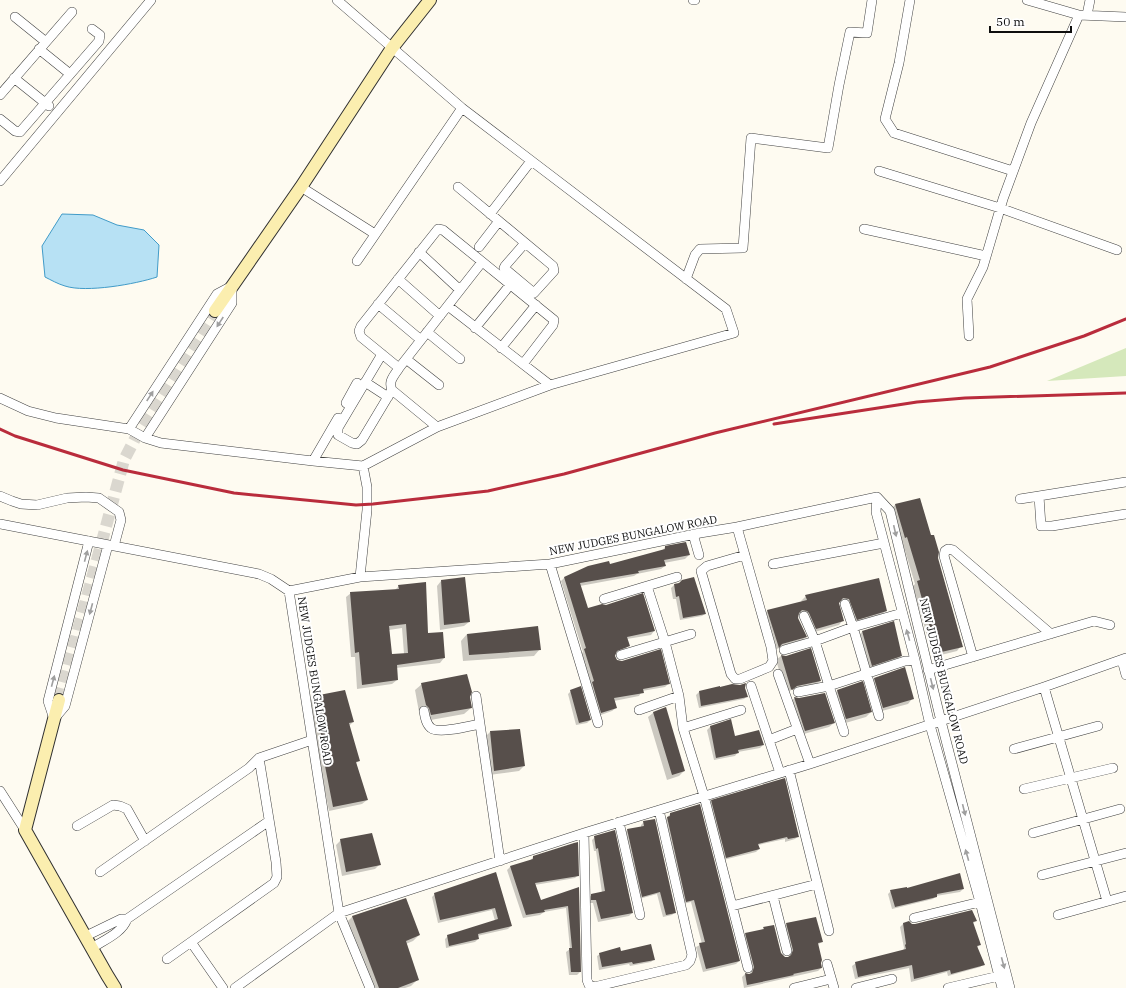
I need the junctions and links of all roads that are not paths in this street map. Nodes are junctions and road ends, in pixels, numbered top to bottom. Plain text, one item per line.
1 (151, 0) edge
2 (337, 0) edge
3 (430, 0) edge
4 (872, 0) edge
5 (910, 0) edge
6 (1027, 0) edge
7 (1090, 0) edge
8 (72, 12) dead end
9 (1083, 15) junction
10 (1126, 16) edge
11 (16, 17) dead end
12 (92, 29) dead end
13 (43, 46) junction
14 (392, 48) junction
15 (70, 74) junction
16 (14, 78) junction
17 (3, 84) edge
18 (0, 95) edge
19 (45, 103) junction
20 (462, 108) junction
21 (56, 113) junction
22 (0, 119) edge
23 (531, 161) junction
24 (879, 171) dead end
25 (1013, 171) junction
26 (0, 181) edge
27 (301, 187) junction
28 (458, 187) dead end
29 (1000, 208) junction
30 (490, 214) junction
31 (499, 221) junction
32 (864, 229) dead end
33 (375, 234) junction
34 (525, 243) junction
35 (478, 247) dead end
36 (1117, 250) dead end
37 (419, 252) junction
38 (986, 256) junction
39 (357, 261) dead end
40 (482, 262) junction
41 (398, 279) junction
42 (686, 279) junction
43 (510, 285) junction
44 (232, 286) junction
45 (460, 290) junction
46 (378, 304) junction
47 (536, 305) junction
48 (448, 306) junction
49 (215, 311) tunnel mouth
50 (440, 316) junction
51 (475, 328) junction
52 (427, 332) junction
53 (969, 336) dead end
54 (421, 340) junction
55 (501, 348) junction
56 (382, 354) junction
57 (406, 359) junction
58 (460, 359) dead end
59 (523, 364) junction
60 (399, 368) junction
61 (361, 383) junction
62 (439, 385) dead end
63 (550, 385) junction
64 (390, 394) junction
65 (0, 398) edge
66 (437, 426) junction
67 (129, 429) junction
68 (145, 438) junction
69 (313, 461) junction
70 (363, 466) junction
71 (1126, 482) edge
72 (0, 496) edge
73 (1039, 496) junction
74 (878, 497) junction
75 (1020, 499) dead end
76 (1126, 514) edge
77 (0, 524) edge
78 (737, 527) junction
79 (693, 534) junction
80 (90, 541) junction
81 (884, 543) junction
82 (111, 545) junction
83 (699, 555) dead end
84 (745, 555) junction
85 (550, 564) junction
86 (772, 564) dead end
87 (360, 577) junction
88 (677, 577) dead end
89 (647, 586) junction
90 (289, 591) junction
91 (604, 599) dead end
92 (845, 604) dead end
93 (902, 614) junction
94 (804, 616) dead end
95 (1110, 625) dead end
96 (853, 627) junction
97 (691, 634) dead end
98 (1051, 634) junction
99 (815, 641) junction
100 (665, 642) junction
101 (784, 650) dead end
102 (621, 655) dead end
103 (973, 657) junction
104 (1124, 659) edge
105 (915, 660) junction
106 (928, 670) junction
107 (866, 673) junction
108 (778, 674) dead end
109 (1126, 675) edge
110 (752, 686) dead end
111 (829, 686) junction
112 (1044, 687) junction
113 (798, 692) dead end
114 (476, 696) dead end
115 (679, 696) junction
116 (59, 700) tunnel mouth
117 (639, 710) dead end
118 (741, 710) dead end
119 (424, 711) dead end
120 (879, 716) dead end
121 (54, 719) junction
122 (941, 721) junction
123 (598, 723) dead end
124 (480, 724) junction
125 (930, 725) junction
126 (1098, 726) dead end
127 (683, 728) junction
128 (797, 729) junction
129 (844, 732) dead end
130 (1059, 737) junction
131 (312, 740) junction
132 (769, 740) junction
133 (1014, 750) dead end
134 (259, 758) junction
135 (810, 764) junction
136 (1113, 768) dead end
137 (789, 770) junction
138 (780, 773) junction
139 (1071, 779) junction
140 (1024, 789) dead end
141 (0, 791) edge
142 (704, 796) junction
143 (1120, 809) dead end
144 (659, 810) junction
145 (1083, 820) junction
146 (269, 821) junction
147 (619, 822) junction
148 (77, 826) dead end
149 (25, 830) junction
150 (584, 833) junction
151 (1033, 834) dead end
152 (145, 841) junction
153 (1126, 853) edge
154 (500, 861) junction
155 (1095, 862) junction
156 (100, 872) dead end
157 (1042, 875) dead end
158 (817, 884) junction
159 (772, 896) junction
160 (1126, 896) edge
161 (1107, 901) junction
162 (980, 902) junction
163 (732, 906) junction
164 (339, 912) junction
165 (640, 915) dead end
166 (1058, 915) dead end
167 (914, 918) dead end
168 (127, 919) junction
169 (829, 931) dead end
170 (86, 936) junction
171 (191, 942) junction
172 (92, 948) junction
173 (787, 952) dead end
174 (167, 959) dead end
175 (827, 964) dead end
176 (748, 968) dead end
177 (999, 976) junction
178 (831, 978) junction
179 (892, 979) dead end
180 (115, 988) edge
181 (223, 988) edge
182 (235, 988) edge
183 (370, 988) edge
184 (794, 988) edge
185 (834, 988) edge
186 (856, 988) edge
187 (953, 988) edge
188 (1002, 988) edge
189 (1010, 988) edge

1 - 21 street
2 - 14 street
3 - 14 street
4 - 42 street
5 - 25 street
6 - 9 street
7 - 9 street
8 - 13 street
9 - 10 street
9 - 25 street
11 - 13 street
12 - 15 street
13 - 15 street
13 - 16 street
14 - 20 street
14 - 27 street
15 - 19 street
16 - 17 street
16 - 19 street
17 - 18 street
19 - 21 street
19 - 22 street
20 - 23 street
20 - 33 street
21 - 26 street
23 - 30 street
23 - 42 street
24 - 29 street
25 - 29 street
27 - 33 street
27 - 44 street
28 - 30 street
29 - 36 street
29 - 38 street
30 - 31 street
31 - 34 street
31 - 35 street
32 - 38 street
33 - 39 street
34 - 34 street
37 - 40 street
37 - 41 street
37 - 45 street
38 - 53 street
40 - 43 street
40 - 45 street
41 - 46 street
41 - 50 street
42 - 63 street
43 - 47 street
43 - 51 street
44 - 49 street
67 -> 44 street
44 -> 68 street
45 - 48 street
46 - 54 street
46 - 56 street
47 - 55 street
47 - 59 street
48 - 50 street
48 - 51 street
50 - 52 street
51 - 55 street
52 - 54 street
52 - 58 street
54 - 57 street
55 - 59 street
56 - 60 street
56 - 61 street
57 - 60 street
57 - 62 street
59 - 63 street
60 - 64 street
61 - 64 street
61 - 64 street
61 - 69 street
63 - 66 street
64 - 66 street
65 - 67 street
66 - 70 street
67 - 68 street
68 - 69 street
69 - 70 street
70 - 87 street
71 - 73 street
72 - 82 street
73 - 75 street
73 - 76 street
74 - 78 street, NEW JUDGES BUNGALOW ROAD
74 - 81 street
74 -> 106 street, NEW JUDGES BUNGALOW ROAD
77 - 80 street
78 - 79 street, NEW JUDGES BUNGALOW ROAD
78 - 84 street
79 - 83 street
79 - 85 street, NEW JUDGES BUNGALOW ROAD
80 - 82 street
121 -> 80 street
81 - 86 street
81 - 93 street
82 - 90 street
82 -> 121 street
84 - 84 street
85 - 87 street, NEW JUDGES BUNGALOW ROAD
85 - 123 street
87 - 90 street, NEW JUDGES BUNGALOW ROAD
88 - 89 street
89 - 91 street
89 - 100 street
90 - 131 street, NEW JUDGES BUNGALOW ROAD
92 - 96 street
93 - 96 street
105 -> 93 street
94 - 99 street
95 - 98 street
96 - 99 street
96 - 107 street
97 - 100 street
98 - 103 street
98 - 103 street
99 - 101 street
99 - 111 street
100 - 102 street
100 - 115 street
103 - 106 street
104 - 109 street
104 - 112 street
105 - 107 street
105 - 125 street
106 -> 122 street, NEW JUDGES BUNGALOW ROAD
107 - 111 street
107 - 120 street
108 - 128 street
110 - 132 street
111 - 113 street
111 - 129 street
112 - 122 street
112 - 130 street
114 - 124 street
115 - 117 street
115 - 127 street
116 - 121 street
118 - 127 street
119 - 124 street
121 - 149 street
122 - 125 street
122 -> 189 street, NEW JUDGES BUNGALOW ROAD
124 - 154 street
125 - 135 street
162 -> 125 street
126 - 130 street
127 - 142 street
128 - 132 street
128 - 135 street
130 - 133 street
130 - 139 street
131 - 134 street
131 - 164 street, NEW JUDGES BUNGALOW ROAD
132 - 138 street
134 - 146 street
134 - 152 street
135 - 137 street
136 - 139 street
137 - 138 street
137 - 158 street
138 - 142 street
139 - 140 street
139 - 145 street
141 - 149 street
142 - 144 street
142 - 163 street
143 - 145 street
144 - 147 street
144 - 150 street
145 - 151 street
145 - 155 street
146 - 168 street
146 - 171 street
147 - 150 street
147 - 165 street
148 - 152 street
149 - 170 street
150 - 154 street
152 - 156 street
153 - 155 street
154 - 164 street
155 - 157 street
155 - 161 street
158 - 159 street
158 - 169 street
159 - 163 street
159 - 173 street
160 - 161 street
161 - 166 street
162 - 167 street
162 - 177 street
163 - 176 street
164 - 182 street
164 - 183 street, NEW JUDGES BUNGALOW ROAD
168 - 170 street
168 - 172 street
170 - 172 street
171 - 174 street
171 - 181 street
172 - 180 street
175 - 178 street
177 - 187 street
177 - 188 street
178 - 184 street
178 - 185 street
179 - 186 street

